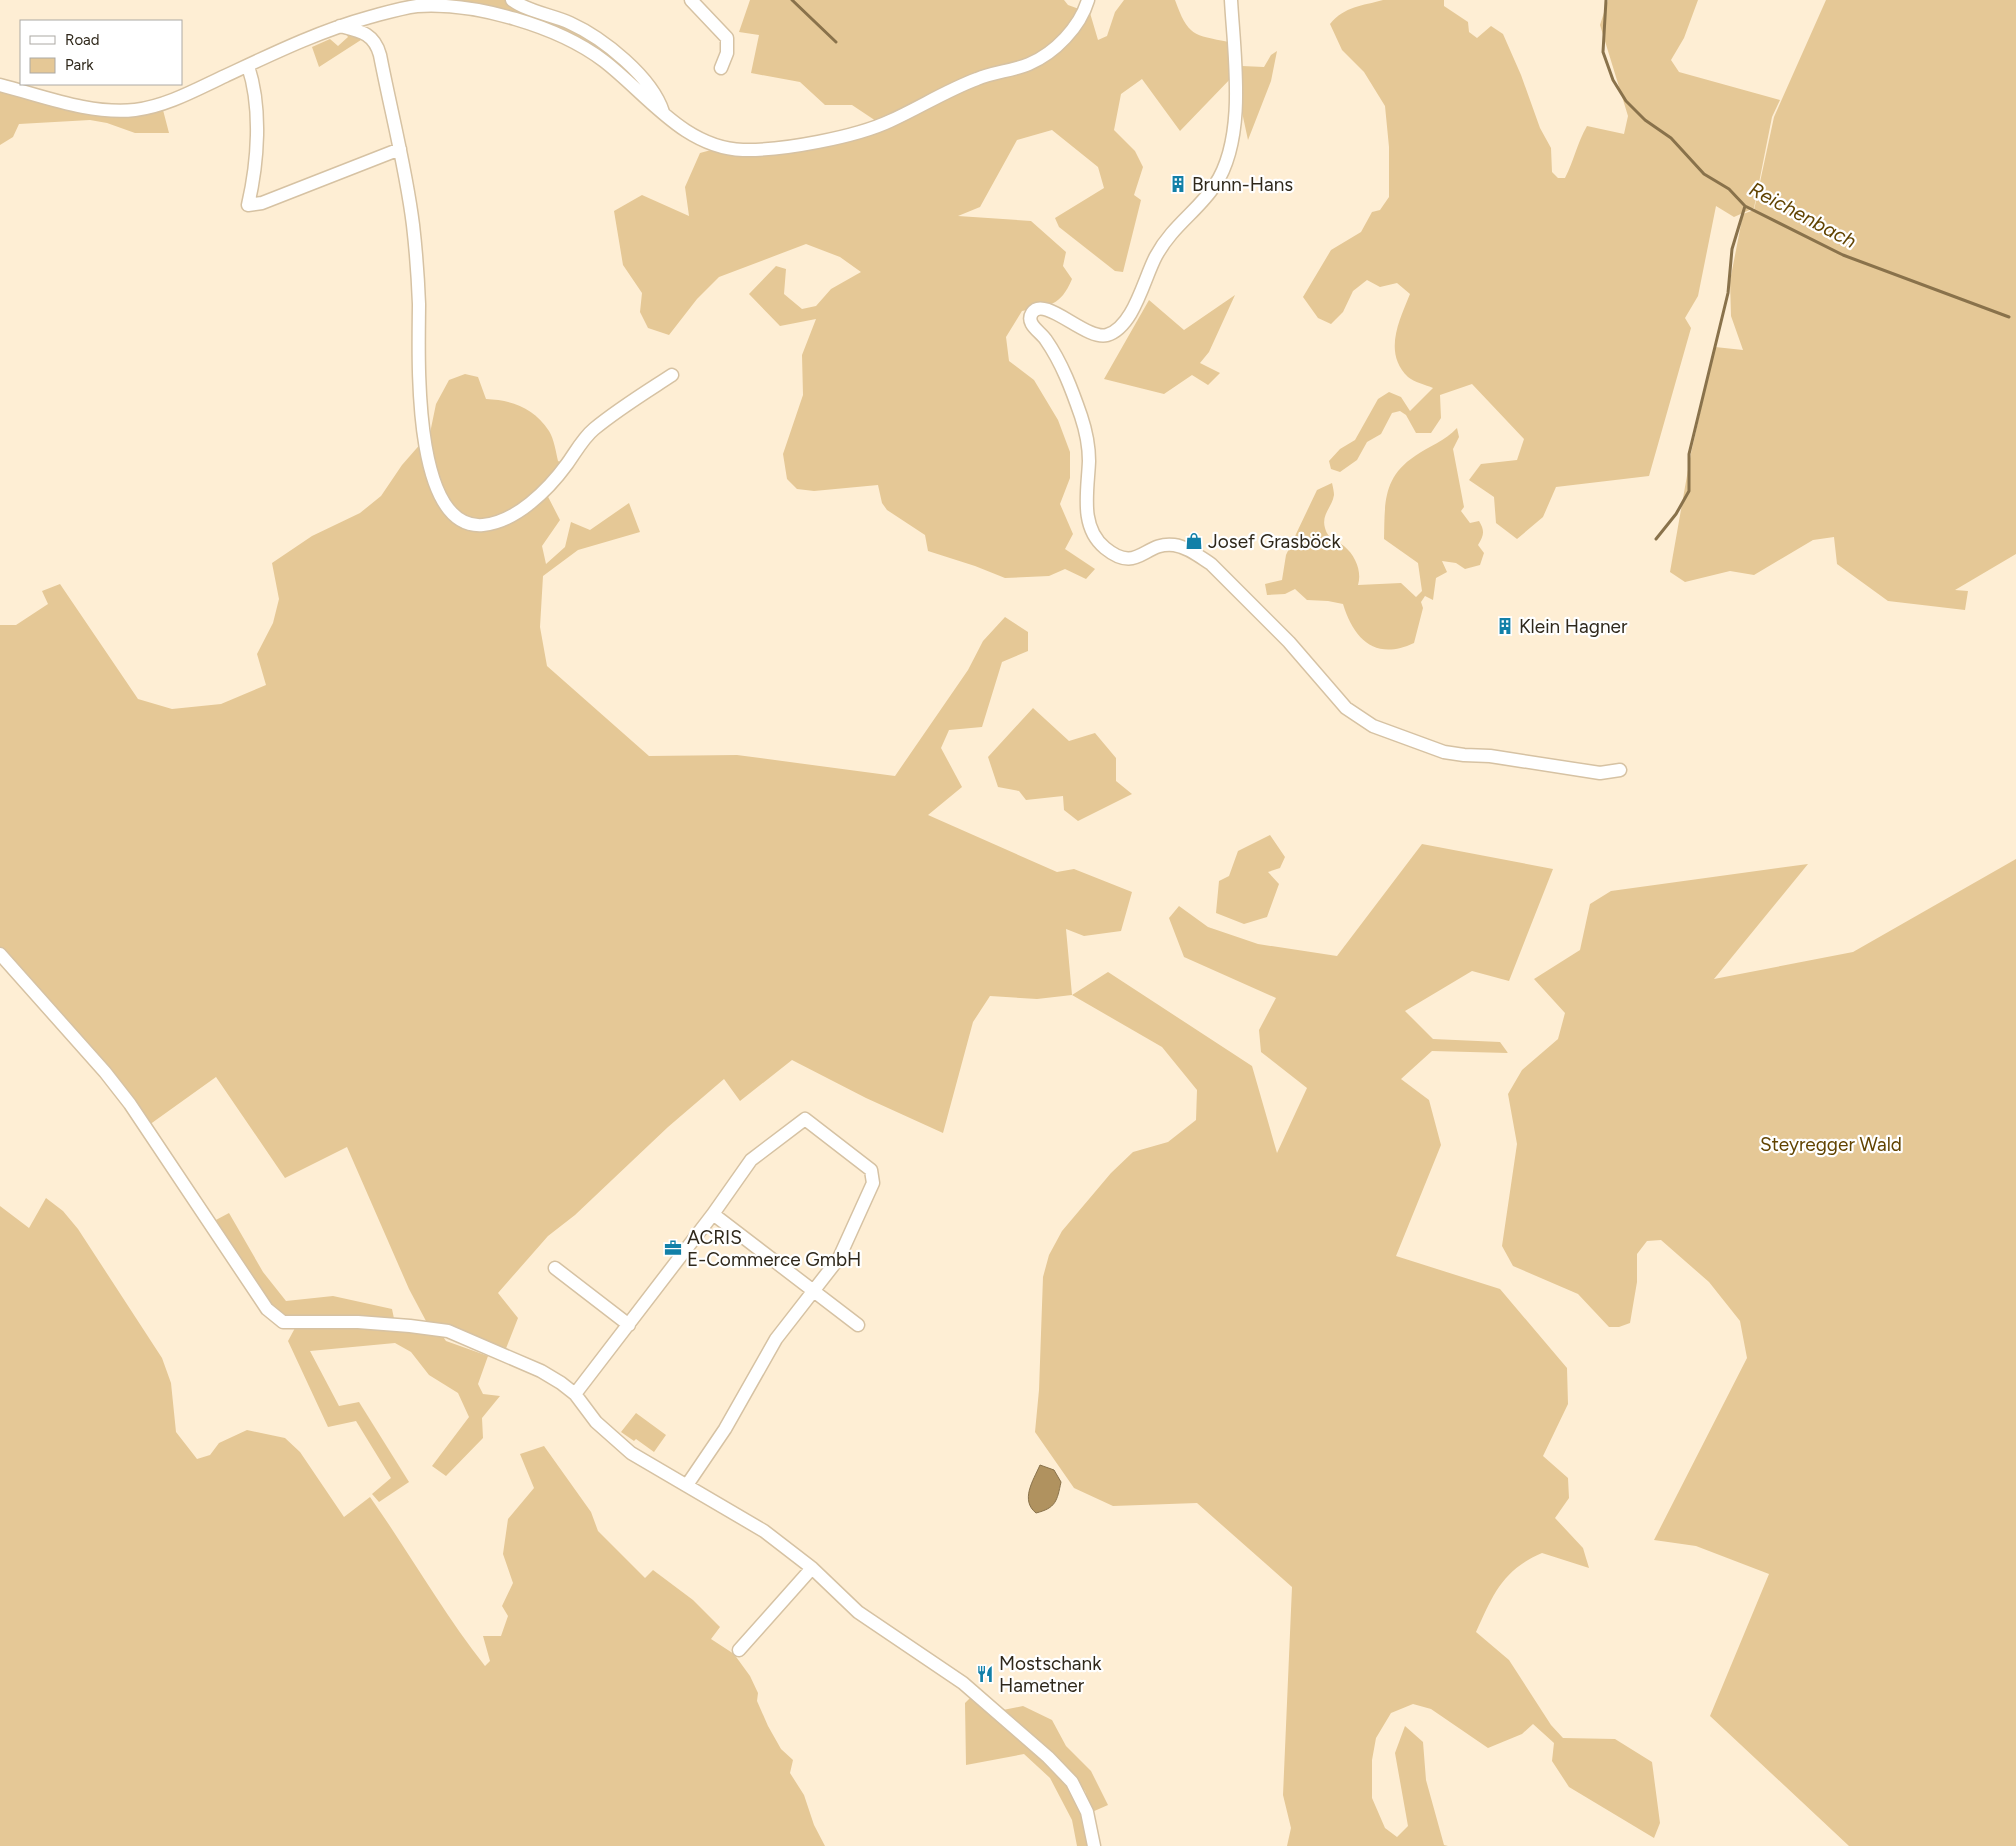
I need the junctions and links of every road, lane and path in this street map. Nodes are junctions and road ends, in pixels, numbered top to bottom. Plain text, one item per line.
1 (512, 0) edge
2 (691, 0) edge
3 (1088, 0) edge
4 (1231, 0) edge
5 (420, 3) edge
6 (340, 26) junction
7 (248, 66) junction
8 (721, 68) dead end
9 (0, 85) edge
10 (664, 115) junction
11 (400, 149) junction
12 (672, 375) dead end
13 (1620, 770) dead end
14 (0, 954) edge
15 (713, 1214) junction
16 (555, 1268) dead end
17 (814, 1291) junction
18 (629, 1325) junction
19 (858, 1325) dead end
20 (575, 1394) junction
21 (687, 1486) junction
22 (812, 1568) junction
23 (739, 1650) dead end
24 (1094, 1846) edge

1 - 10 street
2 - 8 street
3 - 10 street
4 - 13 street
5 - 6 street
5 - 10 street
6 - 7 street
6 - 11 street
7 - 9 street
7 - 11 street
11 - 12 street
14 - 20 street
15 - 17 street
15 - 17 street
15 - 18 street
16 - 18 street
17 - 19 street
17 - 21 street
18 - 20 street
20 - 21 street
21 - 22 street
22 - 23 street
22 - 24 street

